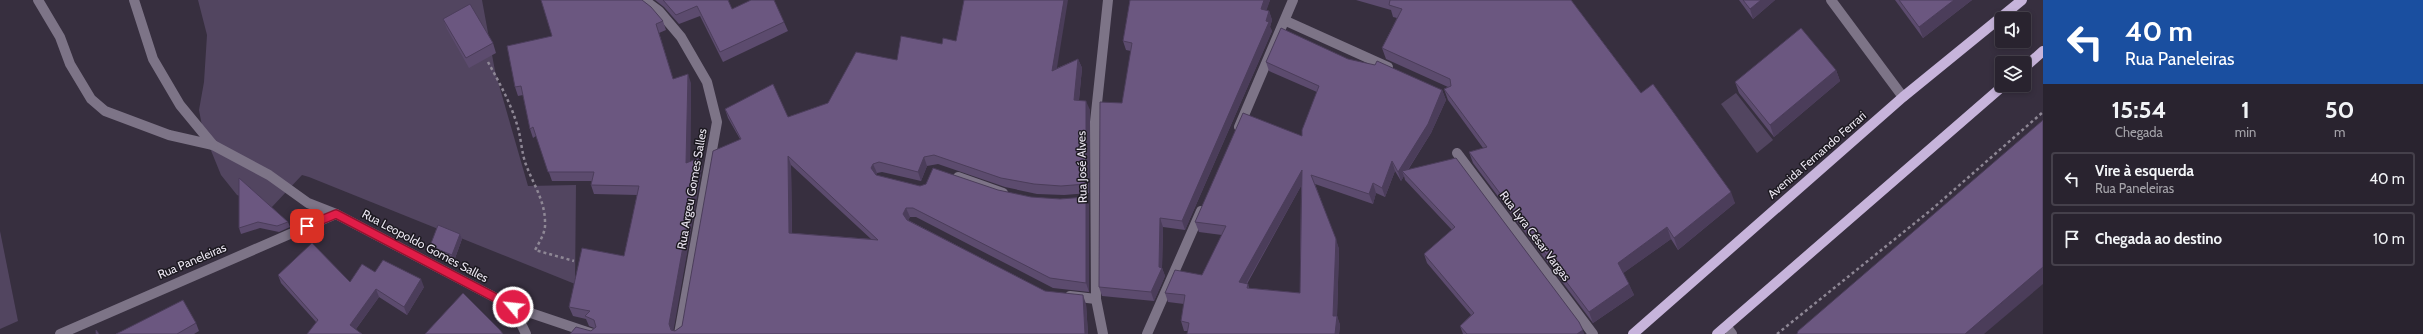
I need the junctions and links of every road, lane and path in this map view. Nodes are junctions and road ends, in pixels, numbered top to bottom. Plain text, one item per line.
1 (38, 0) edge
2 (134, 0) edge
3 (644, 0) edge
4 (1108, 0) edge
5 (1293, 0) edge
6 (1831, 0) edge
7 (2022, 0) edge
8 (1286, 21) junction
9 (2043, 51) edge
10 (488, 62) dead end
11 (2031, 62) edge
12 (1397, 71) edge
13 (1996, 92) edge
14 (1903, 96) junction
15 (2043, 112) edge
16 (1234, 138) edge
17 (213, 145) junction
18 (1457, 154) dead end
19 (949, 174) edge
20 (1016, 196) edge
21 (1096, 199) junction
22 (1083, 200) edge
23 (1205, 203) edge
24 (336, 214) junction
25 (574, 261) dead end
26 (1058, 295) edge
27 (1096, 299) junction
28 (513, 307) junction
29 (1729, 330) edge
30 (60, 334) edge
31 (526, 334) edge
32 (593, 334) edge
33 (679, 334) edge
34 (1103, 334) edge
35 (1146, 334) edge
36 (1593, 334) edge
37 (1633, 334) edge
38 (1718, 334) edge
39 (1777, 334) edge

1 - 17 street
2 - 17 street
3 - 33 street, Rua Argeu Gomes Salles
4 - 21 street, Rua José Alves
5 - 8 street
6 - 14 street
7 - 14 main road, Avenida Fernando Ferrari
8 - 12 street
8 - 16 street
9 - 11 main road
10 - 25 path
13 - 29 main road
14 - 37 main road, Avenida Fernando Ferrari
15 - 39 path
17 - 24 street, Rua Leopoldo Gomes Salles
18 - 36 street, Rua Lyra César Vargas
19 - 20 street
21 - 22 street
21 - 27 street, Rua José Alves
23 - 35 street
24 - 28 street, Rua Leopoldo Gomes Salles
24 - 30 street, Rua Paneleiras
26 - 27 street
27 - 34 street, Rua José Alves
28 - 31 street
28 - 32 street, Rua Leopoldo Gomes Salles
29 - 38 main road

